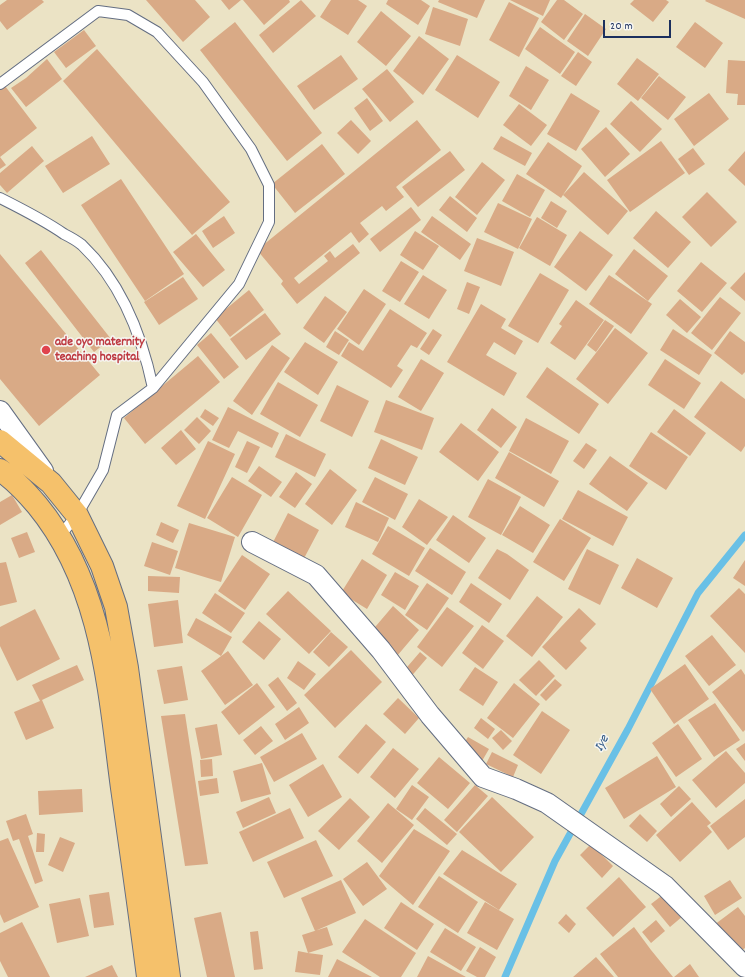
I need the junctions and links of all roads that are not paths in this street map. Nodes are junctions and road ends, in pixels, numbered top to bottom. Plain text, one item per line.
1 (0, 84) edge
2 (0, 198) edge
3 (153, 388) junction
4 (0, 411) edge
5 (0, 441) edge
6 (0, 470) edge
7 (51, 483) junction
8 (76, 515) junction
9 (59, 537) junction
10 (252, 542) dead end
11 (148, 896) junction
12 (745, 967) edge
13 (148, 977) edge
14 (169, 977) edge

1 - 3 lane
2 - 3 lane
3 - 8 lane
4 - 7 street
5 - 7 highway
6 - 9 highway
7 - 8 highway
8 - 9 lane
8 - 11 highway
9 - 11 highway
10 - 12 street
11 - 13 highway
11 - 14 highway

